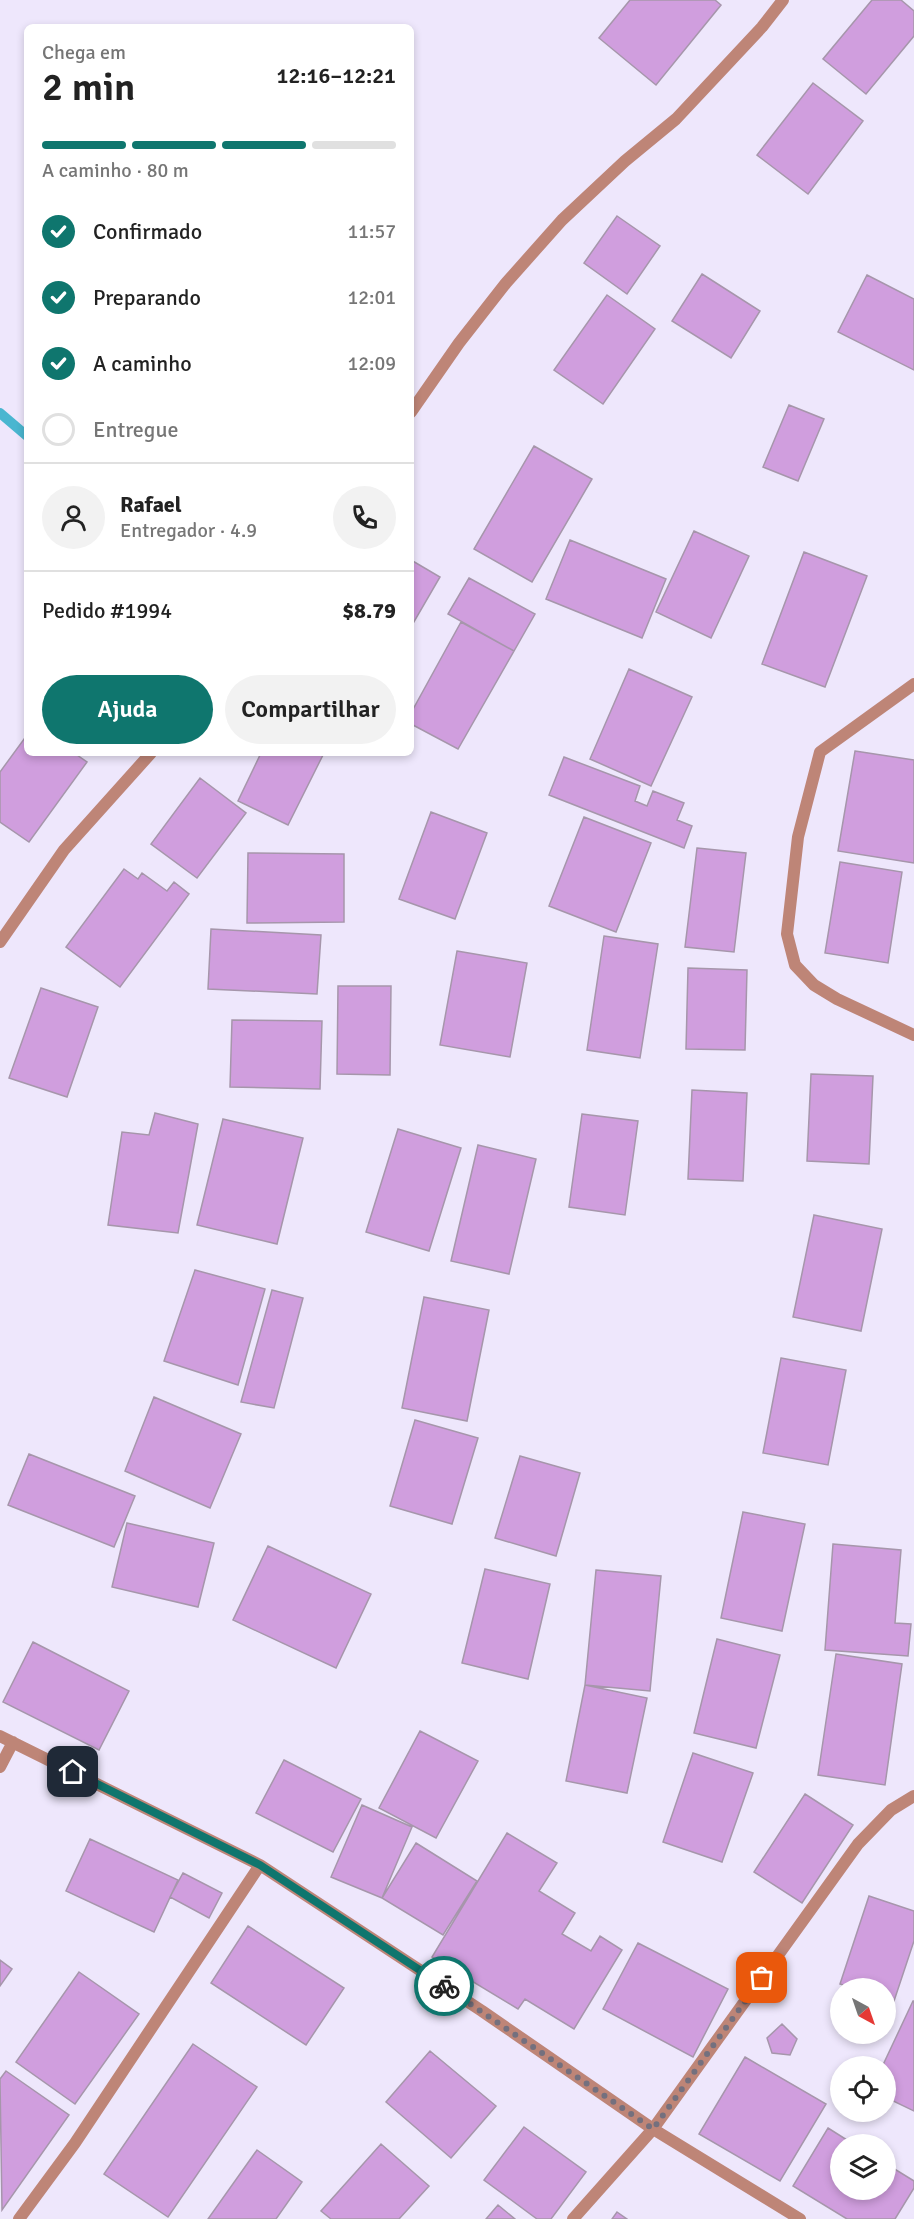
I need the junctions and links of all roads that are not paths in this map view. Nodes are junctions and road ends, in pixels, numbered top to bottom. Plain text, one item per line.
1 (783, 0) edge
2 (414, 408) edge
3 (914, 684) edge
4 (148, 756) edge
5 (0, 942) edge
6 (914, 1035) edge
7 (0, 1736) edge
8 (13, 1742) junction
9 (0, 1767) edge
10 (914, 1796) edge
11 (260, 1865) junction
12 (653, 2129) junction
13 (19, 2219) edge
14 (573, 2219) edge
15 (800, 2219) edge

1 - 2 street
3 - 6 street
4 - 5 street
7 - 8 street
8 - 9 street
8 - 11 street
10 - 12 street
11 - 12 street
11 - 13 street
12 - 14 street
12 - 15 street

